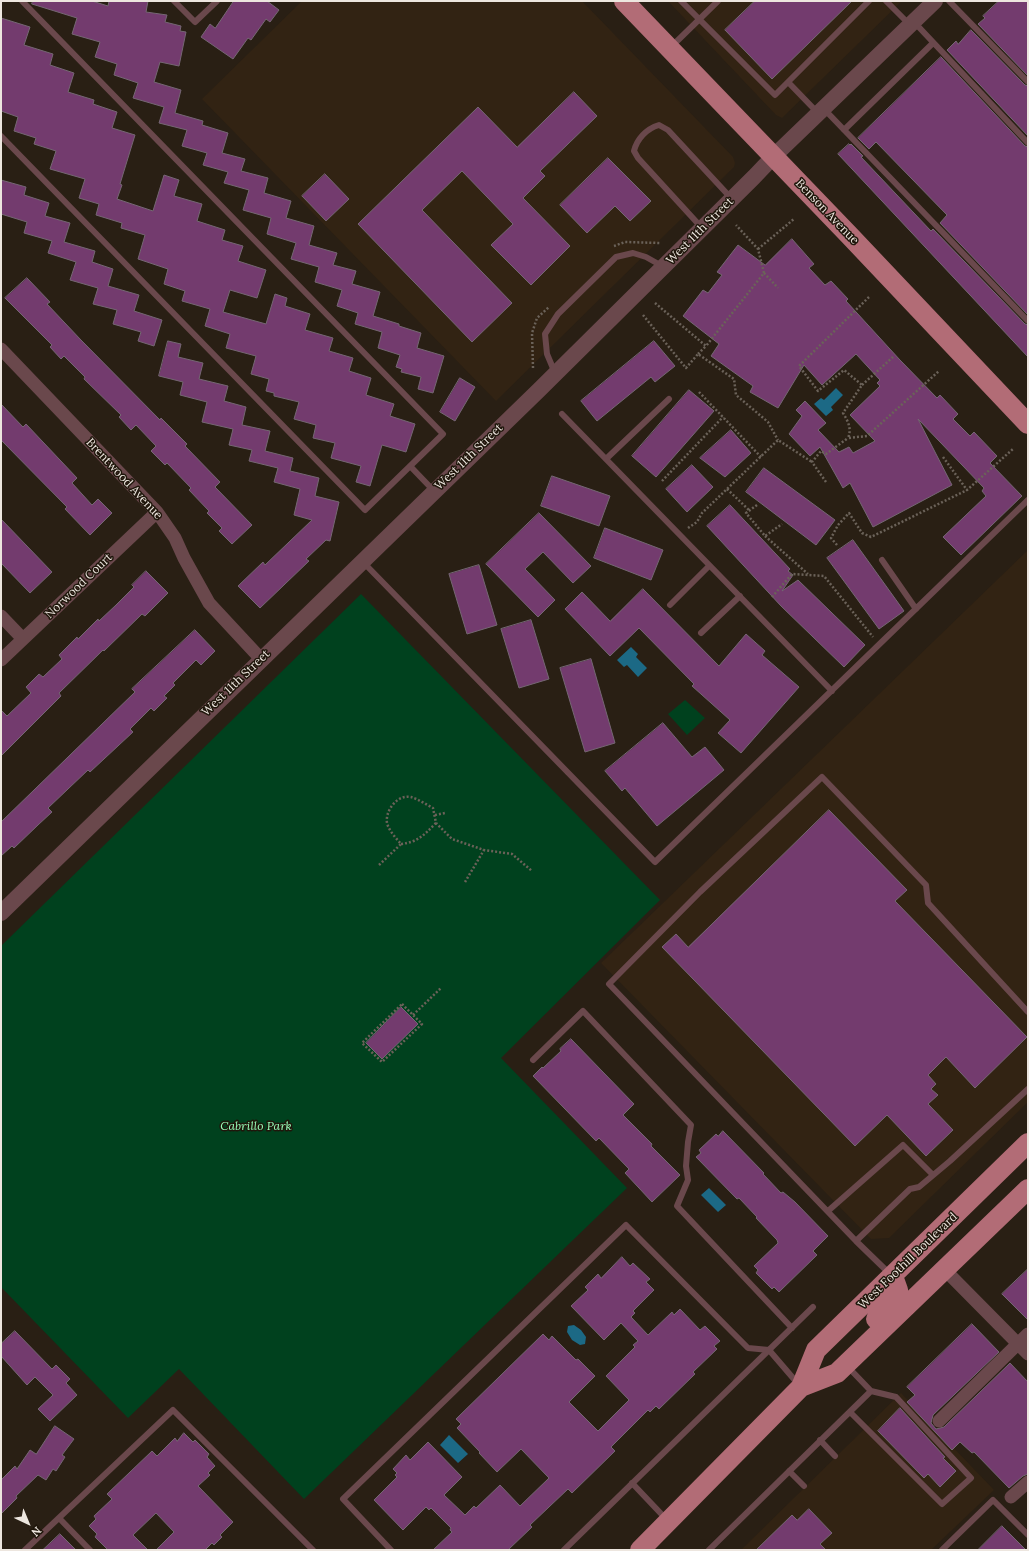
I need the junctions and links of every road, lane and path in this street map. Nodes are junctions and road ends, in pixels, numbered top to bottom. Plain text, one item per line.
1 (22, 1) edge
2 (174, 1) edge
3 (217, 1) edge
4 (624, 1) edge
5 (681, 1) edge
6 (718, 1) edge
7 (869, 1) edge
8 (886, 1) edge
9 (936, 1) edge
10 (949, 1) edge
11 (700, 20) junction
12 (912, 23) junction
13 (934, 43) junction
14 (670, 48) junction
15 (788, 82) junction
16 (1028, 82) edge
17 (821, 111) junction
18 (844, 130) junction
19 (1, 136) edge
20 (1028, 143) edge
21 (774, 156) junction
22 (732, 199) junction
23 (794, 219) dead end
24 (736, 225) dead end
25 (702, 228) junction
26 (758, 249) junction
27 (664, 267) junction
28 (764, 273) junction
29 (778, 288) dead end
30 (869, 297) dead end
31 (654, 303) dead end
32 (643, 315) dead end
33 (1028, 322) edge
34 (706, 346) junction
35 (1, 349) edge
36 (698, 354) junction
37 (893, 357) dead end
38 (939, 371) dead end
39 (555, 373) junction
40 (862, 385) junction
41 (699, 392) dead end
42 (669, 399) dead end
43 (562, 414) dead end
44 (722, 417) junction
45 (1028, 424) edge
46 (848, 438) junction
47 (778, 440) junction
48 (1013, 449) dead end
49 (761, 457) junction
50 (943, 457) dead end
51 (606, 459) junction
52 (812, 462) junction
53 (410, 466) junction
54 (662, 480) dead end
55 (826, 482) dead end
56 (727, 489) junction
57 (968, 490) junction
58 (434, 491) junction
59 (1028, 500) edge
60 (757, 505) dead end
61 (750, 511) junction
62 (157, 512) junction
63 (782, 524) dead end
64 (688, 529) dead end
65 (765, 536) junction
66 (837, 545) dead end
67 (882, 560) dead end
68 (363, 561) junction
69 (710, 566) junction
70 (809, 575) junction
71 (740, 596) junction
72 (772, 597) dead end
73 (670, 605) dead end
74 (916, 609) junction
75 (1, 616) edge
76 (701, 633) dead end
77 (23, 639) junction
78 (880, 645) junction
79 (261, 659) junction
80 (1, 660) edge
81 (832, 691) junction
82 (445, 813) dead end
83 (434, 814) junction
84 (436, 823) junction
85 (401, 844) junction
86 (484, 850) junction
87 (379, 865) dead end
88 (532, 871) dead end
89 (465, 882) dead end
90 (1, 913) edge
91 (441, 988) dead end
92 (1028, 1012) edge
93 (413, 1015) junction
94 (533, 1060) dead end
95 (1028, 1089) edge
96 (1028, 1144) edge
97 (933, 1175) junction
98 (1028, 1189) edge
99 (828, 1212) junction
100 (856, 1241) junction
101 (945, 1270) junction
102 (893, 1276) junction
103 (813, 1307) dead end
104 (792, 1328) junction
105 (1028, 1334) edge
106 (1018, 1344) junction
107 (769, 1350) junction
108 (1028, 1354) edge
109 (845, 1365) junction
110 (801, 1387) junction
111 (871, 1391) junction
112 (850, 1412) junction
113 (939, 1421) dead end
114 (820, 1440) junction
115 (835, 1456) dead end
116 (789, 1471) junction
117 (1028, 1482) edge
118 (632, 1483) junction
119 (804, 1486) dead end
120 (1011, 1497) dead end
121 (59, 1518) junction
122 (669, 1521) junction
123 (1028, 1535) edge
124 (26, 1550) edge
125 (90, 1550) edge
126 (313, 1550) edge
127 (391, 1550) edge
128 (564, 1550) edge
129 (640, 1550) edge
130 (709, 1550) edge
131 (942, 1550) edge

1 - 53 lane
2 - 3 lane
4 - 14 main road, Benson Avenue
5 - 11 lane
6 - 11 lane
7 - 15 lane
8 - 12 lane
9 - 12 street, West 11th Street
10 - 16 lane
11 - 14 lane
11 - 15 lane
12 - 13 lane
12 - 17 street, West 11th Street
13 - 18 lane
13 - 20 lane
14 - 21 main road, Benson Avenue
15 - 17 lane
17 - 18 lane
17 - 21 street, West 11th Street
18 - 33 lane
19 - 53 lane
21 - 22 street, West 11th Street
21 - 45 main road, Benson Avenue
22 - 25 street, West 11th Street
22 - 25 lane
23 - 26 path
24 - 26 path
25 - 27 street, West 11th Street
26 - 28 path
27 - 39 street, West 11th Street
27 - 39 lane
28 - 29 path
28 - 34 path
30 - 40 path
31 - 34 path
32 - 36 path
34 - 36 path
35 - 62 street, Brentwood Avenue
36 - 47 path
37 - 40 path
38 - 46 path
39 - 58 street, West 11th Street
40 - 46 path
41 - 44 path
42 - 51 lane
43 - 51 lane
44 - 49 path
44 - 54 path
46 - 52 path
47 - 49 path
47 - 52 path
48 - 57 path
49 - 56 path
50 - 57 path
51 - 69 lane
52 - 55 path
53 - 58 lane
56 - 61 path
56 - 64 path
57 - 66 path
58 - 68 street, West 11th Street
59 - 74 lane
60 - 61 path
61 - 65 path
62 - 77 street, Norwood Court
62 - 79 street, Brentwood Avenue
63 - 65 path
65 - 70 path
67 - 74 lane
68 - 79 street, West 11th Street
68 - 81 lane
69 - 71 lane
69 - 73 lane
70 - 72 path
70 - 78 path
71 - 76 lane
71 - 81 lane
74 - 78 lane
75 - 77 street
77 - 80 street, Norwood Court
78 - 81 lane
79 - 90 street, West 11th Street
82 - 83 path
83 - 84 path
83 - 85 path
84 - 85 path
84 - 86 path
85 - 87 path
86 - 88 path
86 - 89 path
91 - 93 path
92 - 99 lane
93 - 93 path
94 - 104 lane
95 - 97 lane
96 - 102 main road, West Foothill Boulevard
97 - 99 lane
97 - 100 lane
98 - 101 main road, West Foothill Boulevard
99 - 100 lane
100 - 102 lane
101 - 106 street
101 - 109 main road, West Foothill Boulevard
102 - 109 main road
102 - 110 main road, West Foothill Boulevard
103 - 104 lane
104 - 107 lane
105 - 106 street
106 - 108 street
106 - 113 street
107 - 110 lane
107 - 118 lane
107 - 127 lane
109 - 110 main road, West Foothill Boulevard
109 - 111 lane
110 - 122 main road, West Foothill Boulevard
111 - 112 lane
111 - 112 lane
112 - 114 lane
114 - 115 lane
114 - 116 lane
116 - 119 lane
116 - 130 lane
117 - 120 street
118 - 122 lane
118 - 128 lane
121 - 124 lane
121 - 125 lane
121 - 126 lane
122 - 129 main road, West Foothill Boulevard
123 - 131 lane

